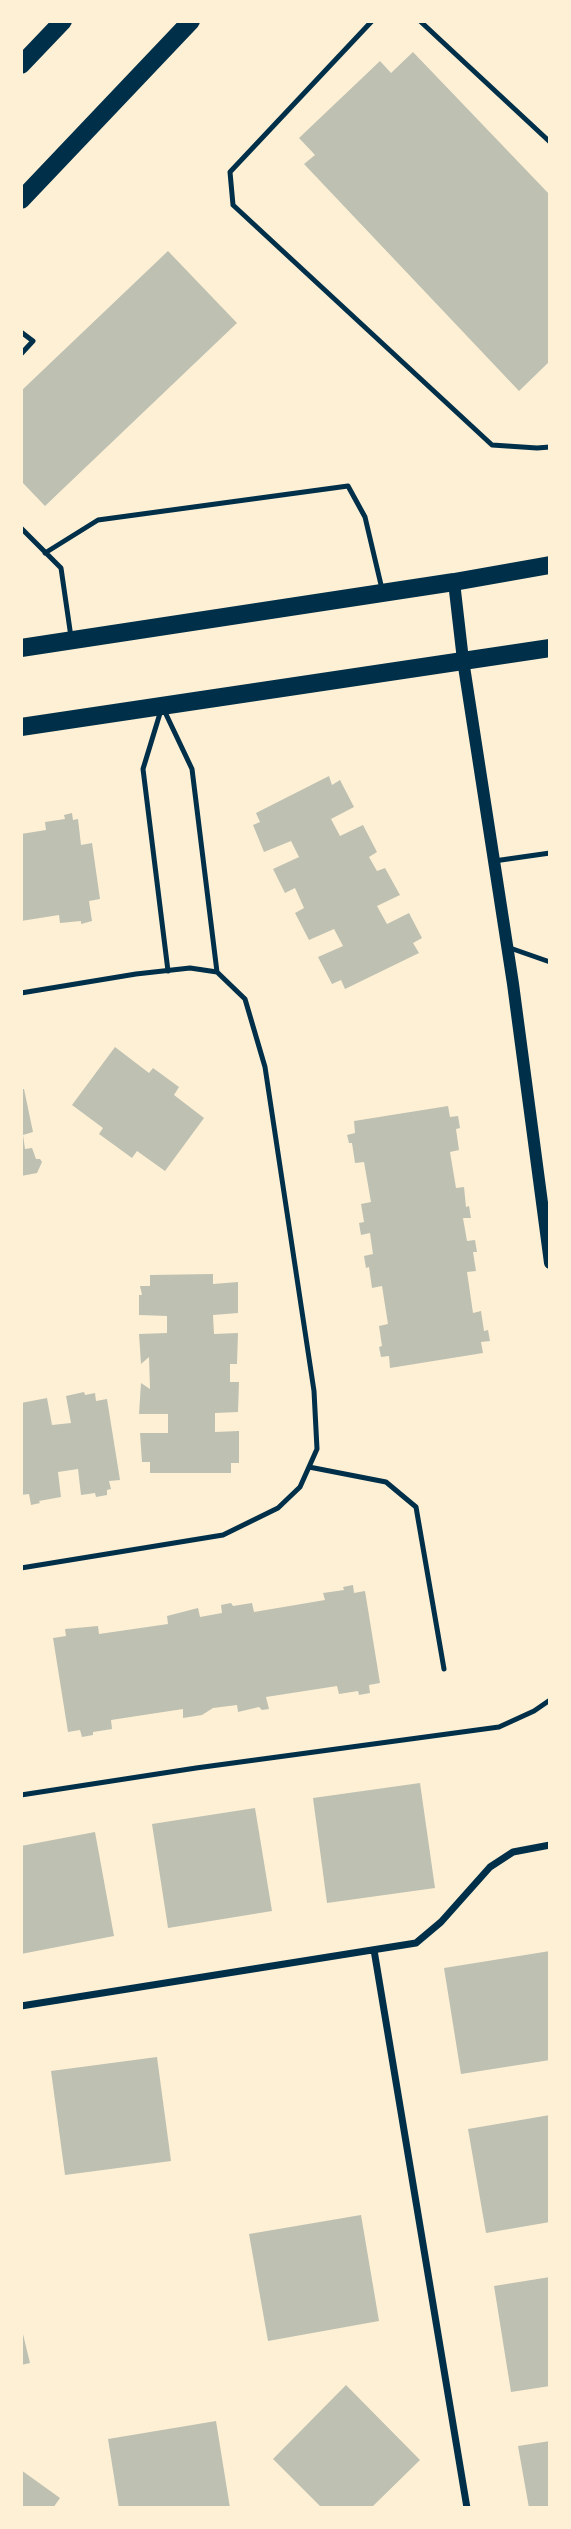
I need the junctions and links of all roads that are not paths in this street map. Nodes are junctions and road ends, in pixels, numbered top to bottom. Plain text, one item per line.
1 (63, 21) edge
2 (191, 21) edge
3 (372, 21) edge
4 (420, 21) edge
5 (21, 65) edge
6 (550, 142) edge
7 (21, 200) edge
8 (21, 332) edge
9 (21, 354) edge
10 (550, 447) edge
11 (21, 528) edge
12 (46, 553) junction
13 (550, 565) edge
14 (454, 582) junction
15 (382, 593) junction
16 (72, 640) junction
17 (21, 648) edge
18 (550, 648) edge
19 (463, 660) junction
20 (162, 707) junction
21 (21, 727) edge
22 (550, 853) edge
23 (494, 861) junction
24 (508, 947) junction
25 (550, 962) edge
26 (168, 971) junction
27 (217, 972) junction
28 (21, 993) edge
29 (550, 1256) edge
30 (309, 1467) junction
31 (21, 1568) edge
32 (444, 1669) dead end
33 (550, 1700) edge
34 (21, 1795) edge
35 (550, 1845) edge
36 (374, 1950) junction
37 (21, 2006) edge
38 (467, 2508) edge

1 - 5 main road
2 - 7 main road
3 - 10 lane
4 - 6 lane
8 - 9 lane
11 - 12 lane
12 - 15 lane
12 - 16 lane
13 - 14 main road
14 - 15 main road
14 - 19 street
15 - 16 main road
16 - 17 main road
18 - 19 main road
19 - 20 main road
19 - 23 street
20 - 21 main road
20 - 26 lane
20 - 27 lane
22 - 23 lane
23 - 24 street
24 - 25 lane
24 - 29 street
26 - 27 lane
26 - 28 lane
27 - 30 lane
30 - 31 lane
30 - 32 lane
33 - 34 lane
35 - 36 street
36 - 37 street
36 - 38 street

